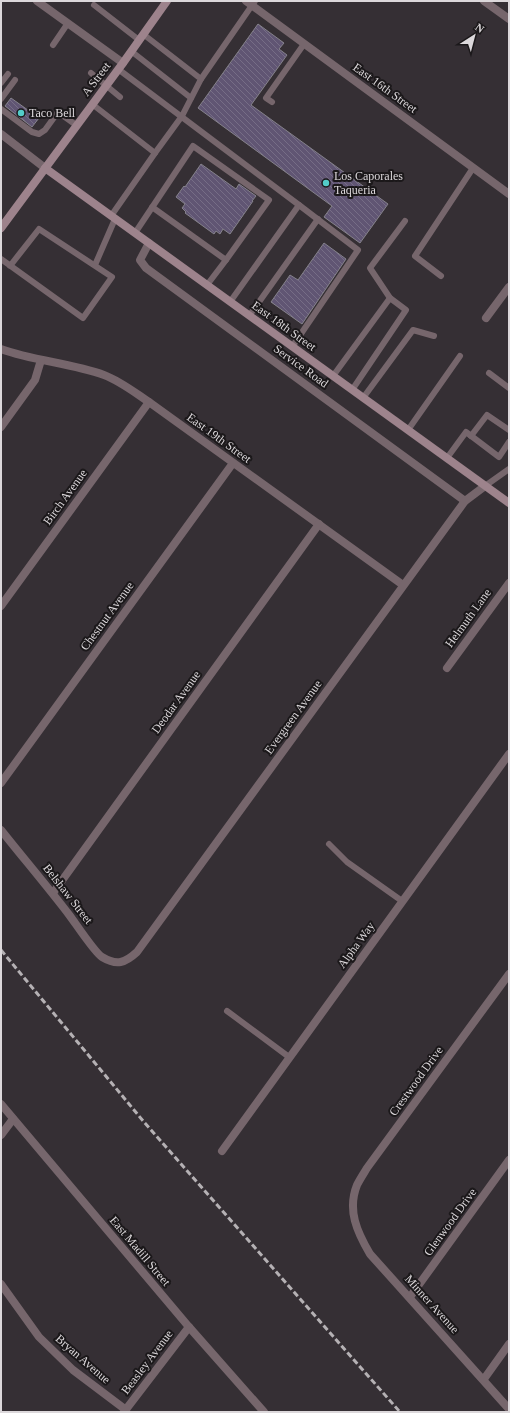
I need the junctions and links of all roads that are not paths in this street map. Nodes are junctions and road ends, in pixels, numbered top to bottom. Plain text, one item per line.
1 (37, 1) edge
2 (167, 1) edge
3 (484, 1) edge
4 (251, 3) edge
5 (94, 5) dead end
6 (509, 19) edge
7 (68, 23) junction
8 (141, 37) junction
9 (304, 44) junction
10 (53, 45) dead end
11 (131, 51) junction
12 (120, 66) junction
13 (91, 73) dead end
14 (8, 74) dead end
15 (201, 79) junction
16 (15, 80) dead end
17 (1, 83) edge
18 (106, 86) junction
19 (120, 97) dead end
20 (191, 98) junction
21 (1, 99) edge
22 (272, 102) dead end
23 (92, 104) junction
24 (1, 109) edge
25 (182, 116) junction
26 (76, 126) junction
27 (1, 134) edge
28 (155, 153) junction
29 (45, 168) junction
30 (473, 168) junction
31 (509, 194) edge
32 (299, 205) junction
33 (152, 207) junction
34 (113, 217) junction
35 (4, 218) edge
36 (318, 219) junction
37 (405, 222) dead end
38 (1, 228) edge
39 (135, 233) junction
40 (149, 243) junction
41 (1, 259) edge
42 (226, 260) junction
43 (95, 265) junction
44 (10, 266) junction
45 (441, 276) dead end
46 (207, 285) junction
47 (509, 287) edge
48 (390, 298) junction
49 (230, 302) junction
50 (249, 316) junction
51 (486, 318) dead end
52 (434, 336) dead end
53 (292, 347) junction
54 (1, 349) edge
55 (460, 356) dead end
56 (41, 360) junction
57 (489, 373) dead end
58 (333, 376) junction
59 (509, 388) edge
60 (352, 390) junction
61 (363, 398) junction
62 (149, 402) junction
63 (1, 427) edge
64 (408, 430) junction
65 (509, 430) edge
66 (471, 436) junction
67 (509, 442) edge
68 (447, 458) junction
69 (233, 463) junction
70 (509, 469) edge
71 (485, 486) junction
72 (465, 501) junction
73 (509, 503) edge
74 (319, 524) junction
75 (509, 583) edge
76 (403, 585) junction
77 (1, 606) edge
78 (447, 668) dead end
79 (509, 754) edge
80 (1, 783) edge
81 (1, 830) edge
82 (329, 844) dead end
83 (53, 893) junction
84 (402, 901) junction
85 (121, 962) joint
86 (509, 974) edge
87 (227, 1011) dead end
88 (290, 1057) junction
89 (1, 1104) edge
90 (13, 1119) junction
91 (1, 1135) edge
92 (222, 1151) dead end
93 (509, 1160) edge
94 (352, 1206) joint
95 (1, 1284) edge
96 (410, 1297) junction
97 (189, 1327) junction
98 (509, 1344) edge
99 (484, 1379) junction
100 (509, 1409) edge
101 (125, 1411) edge
102 (264, 1412) edge

1 - 7 street
2 - 8 main road, A Street
3 - 6 street
4 - 9 street, East 16th Street
4 - 15 lane
5 - 8 lane
7 - 10 lane
7 - 12 street
8 - 11 main road, A Street
8 - 15 lane
9 - 22 lane
9 - 30 street, East 16th Street
11 - 12 main road, A Street
11 - 20 lane
12 - 18 main road, A Street
12 - 25 lane
13 - 18 lane
14 - 17 lane
15 - 20 lane
16 - 21 lane
18 - 19 lane
18 - 23 main road, A Street
20 - 25 lane
23 - 26 main road, A Street
23 - 28 lane
24 - 26 lane
25 - 28 lane
25 - 32 lane
26 - 29 main road, A Street
27 - 29 street
28 - 34 lane
29 - 34 main road, East 18th Street
29 - 35 main road, A Street
30 - 31 street, East 16th Street
30 - 45 lane
32 - 36 lane
32 - 49 lane
33 - 39 lane
33 - 42 lane
33 - 42 lane
34 - 39 main road, East 18th Street
34 - 43 lane
35 - 38 main road, A Street
36 - 50 lane
36 - 53 lane
37 - 48 lane
39 - 40 main road, East 18th Street
40 - 46 main road, East 18th Street
40 - 72 street, Service Road
41 - 44 lane
42 - 46 lane
43 - 44 lane
43 - 44 lane
46 - 49 main road, East 18th Street
47 - 51 street
48 - 58 lane
48 - 60 lane
49 - 50 main road, East 18th Street
50 - 53 main road, East 18th Street
52 - 61 lane
53 - 58 main road, East 18th Street
54 - 56 street, East 19th Street
55 - 64 lane
56 - 62 street, East 19th Street
56 - 63 street
57 - 59 lane
58 - 60 main road, East 18th Street
60 - 61 main road, East 18th Street
61 - 64 main road, East 18th Street
62 - 69 street, East 19th Street
62 - 77 street, Birch Avenue
64 - 68 main road, East 18th Street
65 - 66 lane
66 - 67 lane
66 - 68 lane
68 - 71 main road, East 18th Street
69 - 74 street, East 19th Street
69 - 80 street, Chestnut Avenue
70 - 71 lane
71 - 72 street, Evergreen Avenue
71 - 73 main road, East 18th Street
72 - 76 street, Evergreen Avenue
74 - 76 street, East 19th Street
74 - 83 street, Deodar Avenue
75 - 78 street, Helmuth Lane
76 - 85 street, Evergreen Avenue
79 - 84 street, Alpha Way
81 - 83 street, Belshaw Street
82 - 84 lane
83 - 85 street, Belshaw Street
84 - 88 street, Alpha Way
86 - 94 street, Crestwood Drive
87 - 88 lane
88 - 92 street, Alpha Way
89 - 90 street, East Madill Street
90 - 91 street
90 - 97 street, East Madill Street
93 - 96 street, Glenwood Drive
94 - 96 street, Minner Avenue
95 - 101 street, Bryan Avenue
96 - 99 street, Minner Avenue
97 - 101 street, Beasley Avenue
97 - 102 street, East Madill Street
98 - 99 street
99 - 100 street, Minner Avenue

